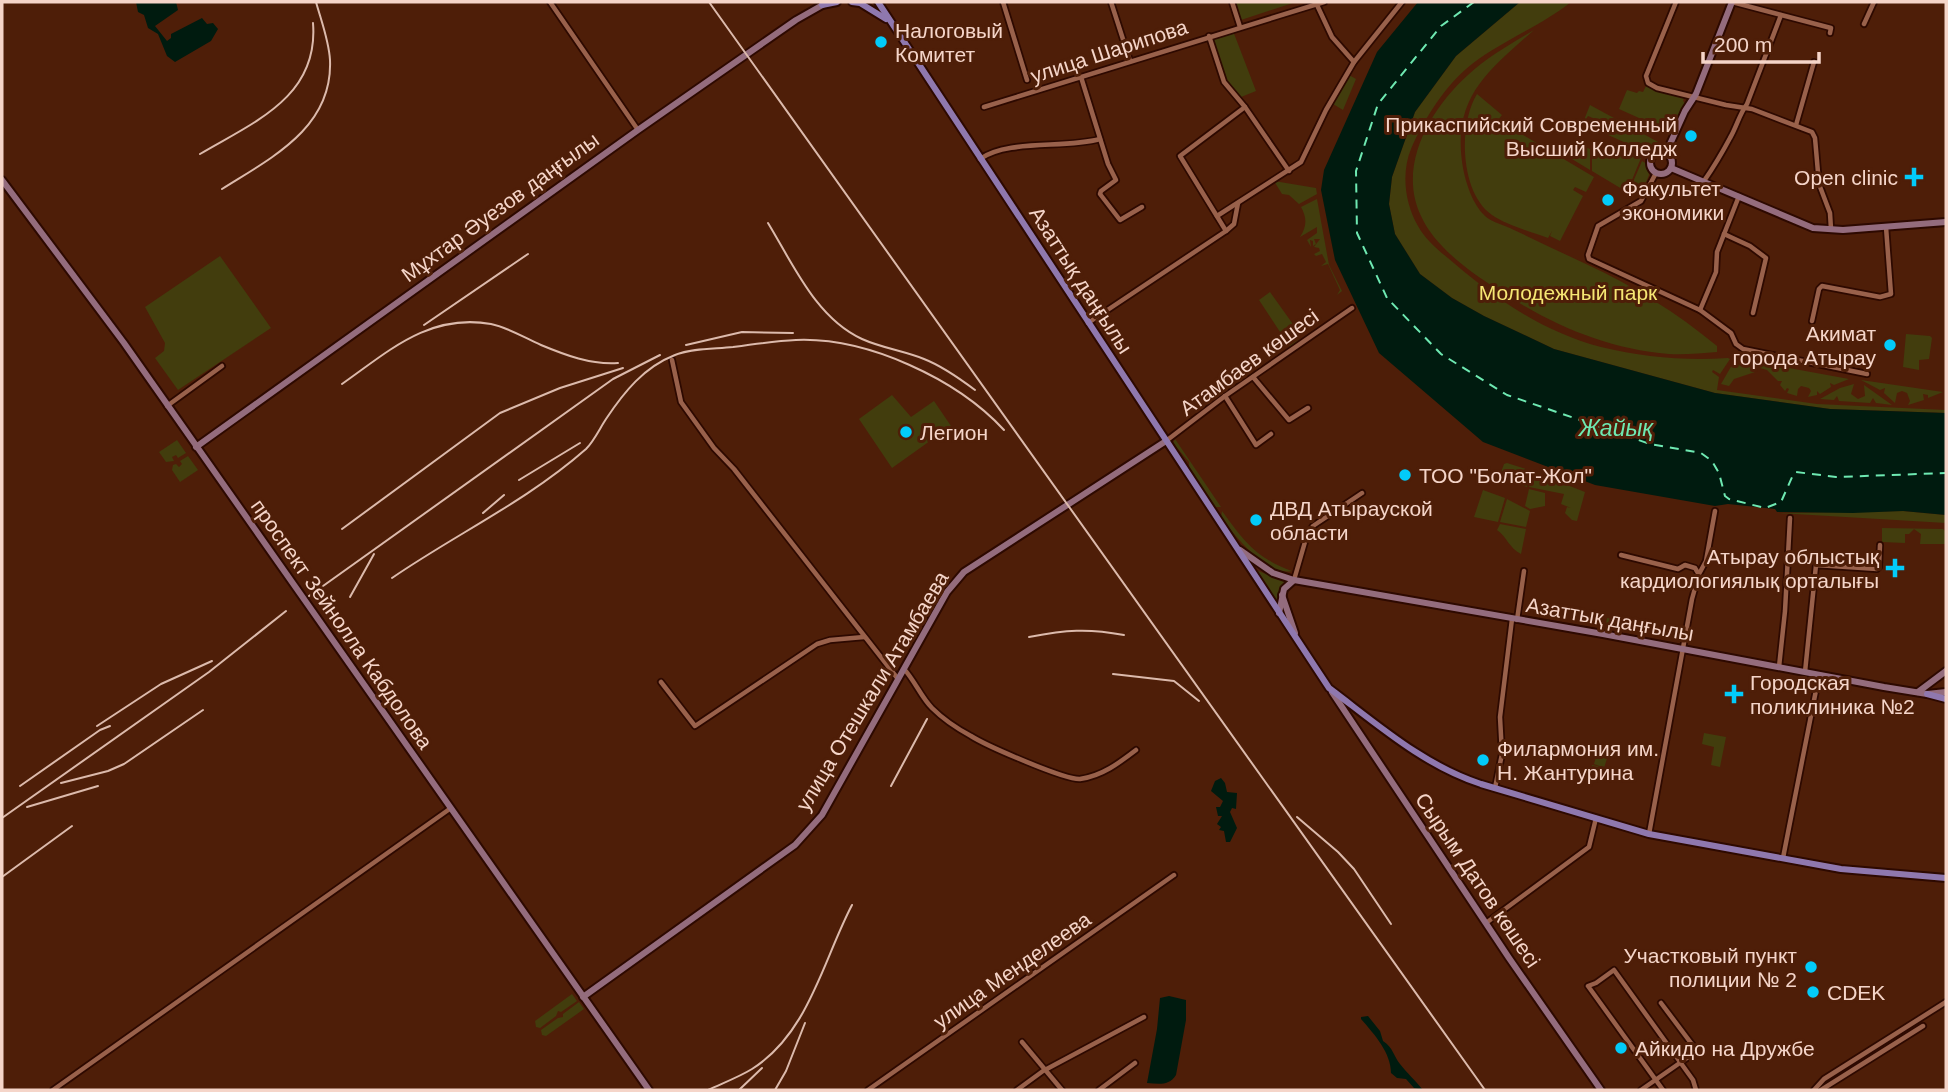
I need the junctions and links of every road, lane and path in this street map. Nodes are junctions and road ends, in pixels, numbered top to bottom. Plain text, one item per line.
1 (550, 2) edge
2 (836, 2) edge
3 (852, 2) edge
4 (878, 2) edge
5 (884, 2) edge
6 (1003, 2) edge
7 (1111, 2) edge
8 (1232, 2) edge
9 (1324, 2) edge
10 (1402, 2) edge
11 (1676, 2) edge
12 (1732, 2) edge
13 (1874, 2) edge
14 (825, 3) edge
15 (1317, 5) junction
16 (1781, 15) junction
17 (1864, 24) dead end
18 (1240, 26) junction
19 (894, 27) junction
20 (1830, 33) dead end
21 (1209, 36) junction
22 (1130, 61) junction
23 (1354, 62) junction
24 (1814, 62) dead end
25 (1081, 77) junction
26 (1027, 80) dead end
27 (1694, 97) junction
28 (984, 107) dead end
29 (1245, 107) junction
30 (1744, 108) junction
31 (1796, 125) junction
32 (638, 130) junction
33 (1100, 139) junction
34 (1666, 153) junction
35 (980, 160) junction
36 (1671, 168) junction
37 (1289, 170) junction
38 (1656, 173) junction
39 (2, 180) edge
40 (1704, 181) junction
41 (1739, 196) junction
42 (1238, 203) junction
43 (1142, 207) dead end
44 (1217, 216) junction
45 (1946, 222) edge
46 (1886, 227) junction
47 (1831, 230) junction
48 (1226, 231) junction
49 (1724, 234) junction
50 (1352, 308) dead end
51 (1700, 310) junction
52 (1753, 313) dead end
53 (1812, 321) dead end
54 (1088, 323) junction
55 (672, 360) dead end
56 (222, 366) dead end
57 (1867, 374) dead end
58 (1253, 377) junction
59 (1225, 396) junction
60 (167, 406) junction
61 (1308, 408) dead end
62 (1271, 434) dead end
63 (1166, 441) junction
64 (197, 447) junction
65 (1362, 493) dead end
66 (1715, 511) dead end
67 (1790, 518) dead end
68 (1880, 545) dead end
69 (1238, 549) junction
70 (1621, 555) dead end
71 (1524, 571) dead end
72 (1699, 574) junction
73 (1294, 580) junction
74 (1282, 595) junction
75 (1279, 613) junction
76 (1515, 619) junction
77 (865, 637) junction
78 (1300, 644) junction
79 (1682, 650) junction
80 (1779, 667) junction
81 (904, 669) junction
82 (1946, 671) edge
83 (1805, 672) junction
84 (1819, 675) junction
85 (898, 679) junction
86 (661, 682) dead end
87 (1329, 688) junction
88 (1918, 692) junction
89 (1946, 692) edge
90 (1927, 694) junction
91 (1946, 699) edge
92 (1136, 750) dead end
93 (1495, 788) junction
94 (451, 808) junction
95 (1596, 818) junction
96 (1649, 834) junction
97 (1783, 859) junction
98 (1174, 875) dead end
99 (1946, 878) edge
100 (1486, 923) junction
101 (583, 997) junction
102 (1946, 1002) edge
103 (1661, 1003) dead end
104 (1144, 1017) dead end
105 (1923, 1026) dead end
106 (1022, 1042) dead end
107 (1680, 1062) junction
108 (1135, 1063) dead end
109 (1045, 1070) junction
110 (1656, 1080) junction
111 (53, 1090) edge
112 (649, 1090) edge
113 (868, 1090) edge
114 (1017, 1090) edge
115 (1062, 1090) edge
116 (1099, 1090) edge
117 (1601, 1090) edge
118 (1641, 1090) edge
119 (1663, 1090) edge
120 (1696, 1090) edge
121 (1814, 1090) edge
122 (1821, 1090) edge

1 - 32 street
2 - 14 main road
3 - 19 main road
4 - 19 main road
5 - 19 main road
6 - 26 street
7 - 22 street
8 - 18 street
9 - 15 street, улица Шарипова
10 - 23 street
11 - 27 street
12 - 16 street
12 - 27 main road
13 - 17 street
14 - 32 main road, Мұхтар Әуезов даңғылы
15 - 18 street, улица Шарипова
15 - 23 street
16 - 20 street
16 - 30 street
18 - 21 street, улица Шарипова
19 - 35 main road, Азаттық даңғылы
21 - 22 street, улица Шарипова
21 - 29 street
22 - 25 street, улица Шарипова
23 - 37 street
24 - 31 street
25 - 28 street, улица Шарипова
25 - 33 street
27 - 30 street
27 - 34 main road
29 - 37 street
29 - 44 street
30 - 31 street
30 - 40 street
31 - 47 street
32 - 64 main road, Мұхтар Әуезов даңғылы
33 - 35 street
33 - 43 street
34 - 36 main road
34 - 38 main road
35 - 54 main road, Азаттық даңғылы
36 - 38 main road
36 - 40 main road
37 - 42 street
38 - 51 street
39 - 60 main road, проспект Зейнолла Кабдолова
40 - 41 main road
41 - 47 main road
41 - 49 street
42 - 44 street
42 - 48 street
44 - 48 street
45 - 46 main road
46 - 47 main road
46 - 53 street
48 - 54 street
49 - 51 street
49 - 52 street
50 - 58 street, Атамбаев көшесі
51 - 57 street
54 - 63 main road, Азаттық даңғылы
55 - 77 street
56 - 60 street
58 - 59 street, Атамбаев көшесі
58 - 61 street
59 - 62 street
59 - 63 street, Атамбаев көшесі
60 - 64 main road, проспект Зейнолла Кабдолова
63 - 69 main road, Азаттық даңғылы
63 - 81 main road, улица Отешкали Атамбаева
64 - 94 main road, проспект Зейнолла Кабдолова
65 - 73 street
66 - 72 street
67 - 80 street
68 - 83 street
69 - 73 main road, Азаттық даңғылы
69 - 75 main road, Азаттық даңғылы
70 - 72 street
71 - 76 street
72 - 79 street
73 - 74 main road
73 - 76 main road, Азаттық даңғылы
74 - 75 main road
74 - 78 main road
75 - 78 main road, Азаттық даңғылы
76 - 79 main road, Азаттық даңғылы
76 - 93 street
77 - 85 street
77 - 86 street
78 - 87 main road, Азаттық даңғылы
79 - 80 main road, Азаттық даңғылы
79 - 96 street
80 - 83 main road, Азаттық даңғылы
81 - 85 main road, улица Отешкали Атамбаева
81 - 92 street
82 - 88 main road
83 - 84 main road, Азаттық даңғылы
84 - 88 main road, Азаттық даңғылы
84 - 97 street
85 - 101 main road, улица Отешкали Атамбаева
87 - 93 main road, Азаттық даңғылы
87 - 100 main road, Сырым Датов көшесі
88 - 90 main road, Азаттық даңғылы
89 - 90 main road, Азаттық даңғылы
90 - 91 main road
93 - 95 main road, Азаттық даңғылы
94 - 101 main road, проспект Зейнолла Кабдолова
94 - 111 street
95 - 96 main road, Азаттық даңғылы
95 - 100 street
96 - 97 main road, Азаттық даңғылы
97 - 99 main road, Азаттық даңғылы
98 - 113 street, улица Менделеева
100 - 117 main road, Сырым Датов көшесі
101 - 112 main road, проспект Зейнолла Кабдолова
102 - 121 street
103 - 107 street
104 - 109 street
105 - 122 street
106 - 109 street
107 - 110 street
107 - 110 street
107 - 120 street
108 - 116 street
109 - 114 street
109 - 115 street
110 - 118 street
110 - 119 street

